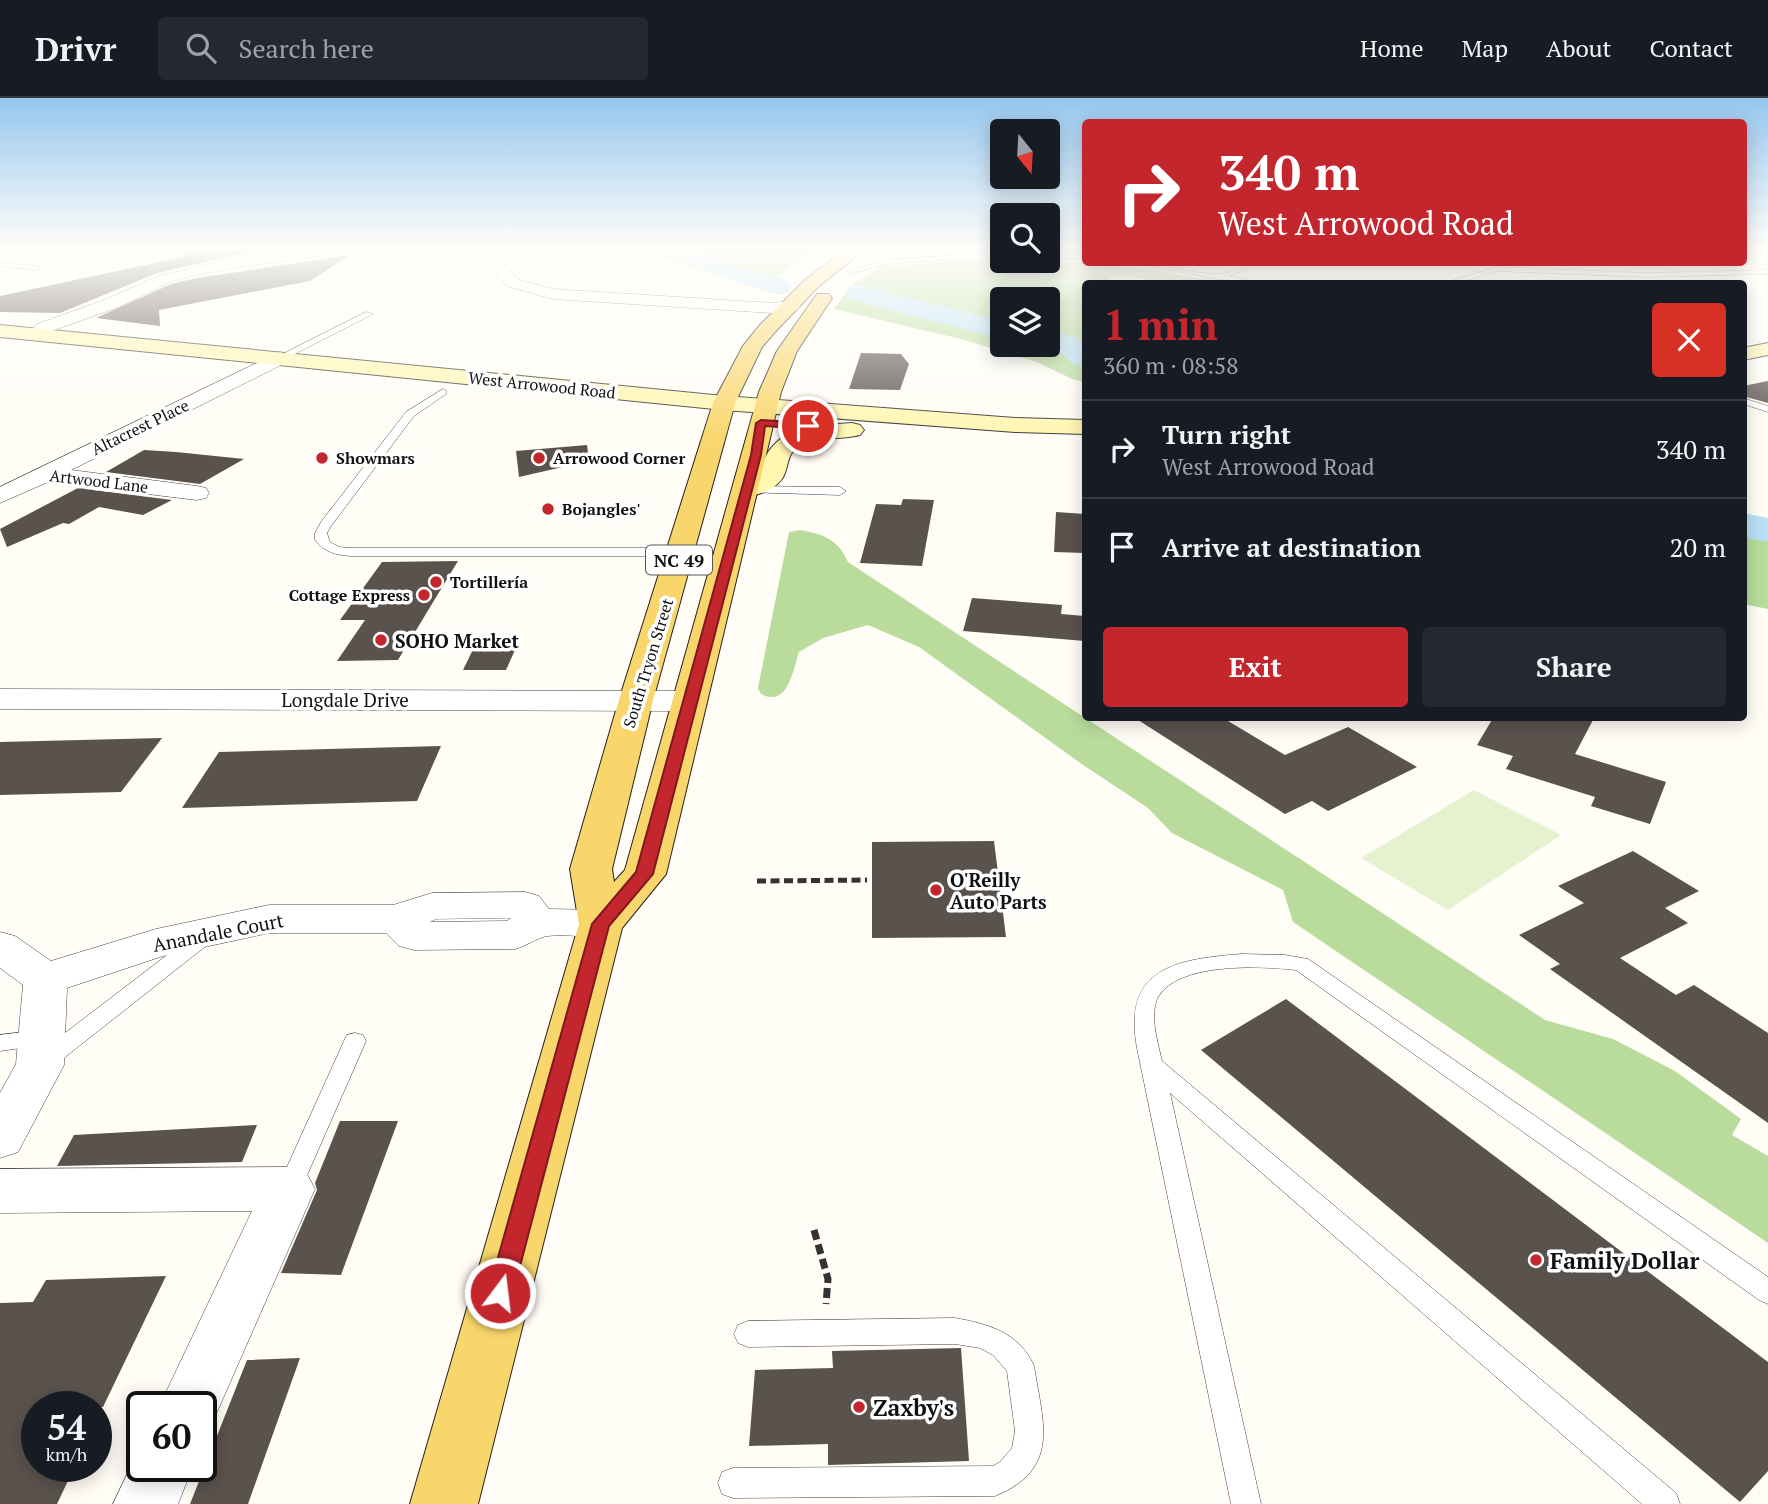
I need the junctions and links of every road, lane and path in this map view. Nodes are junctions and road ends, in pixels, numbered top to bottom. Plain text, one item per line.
1 (99, 314) edge
2 (369, 314) dead end
3 (784, 314) edge
4 (812, 314) edge
5 (1768, 330) edge
6 (0, 331) edge
7 (37, 334) junction
8 (1747, 335) edge
9 (0, 348) edge
10 (1768, 349) edge
11 (1747, 353) edge
12 (281, 358) junction
13 (252, 373) junction
14 (443, 392) junction
15 (1747, 402) edge
16 (1768, 409) edge
17 (721, 411) junction
18 (764, 414) junction
19 (1082, 426) edge
20 (852, 430) junction
21 (1082, 442) edge
22 (0, 469) edge
23 (44, 475) junction
24 (746, 490) junction
25 (840, 491) dead end
26 (197, 493) dead end
27 (0, 496) edge
28 (682, 552) junction
29 (0, 699) edge
30 (636, 700) junction
31 (689, 701) junction
32 (867, 880) dead end
33 (757, 881) dead end
34 (601, 924) junction
35 (213, 930) junction
36 (0, 946) edge
37 (45, 979) junction
38 (355, 1041) dead end
39 (27, 1049) edge
40 (1152, 1065) junction
41 (0, 1138) edge
42 (289, 1189) junction
43 (0, 1191) edge
44 (814, 1230) dead end
45 (1768, 1292) edge
46 (824, 1332) junction
47 (748, 1334) dead end
48 (196, 1391) edge
49 (155, 1482) edge
50 (733, 1483) dead end
51 (145, 1504) edge
52 (444, 1504) edge
53 (1246, 1504) edge
54 (1665, 1504) edge

1 - 7 street
2 - 12 lane
3 - 17 main road, South Tryon Street / NC 49
4 - 18 main road, South Tryon Street / NC 49
5 - 8 main road
6 - 7 main road, West Arrowood Road
7 - 12 main road, West Arrowood Road
9 - 13 main road, West Arrowood Road
10 - 11 main road
12 - 13 street, Altacrest Place
12 - 17 main road, West Arrowood Road
13 - 14 main road, West Arrowood Road
13 - 23 street, Altacrest Place
14 - 17 main road, West Arrowood Road
14 - 28 lane
15 - 16 lane
17 - 18 main road, West Arrowood Road
17 - 28 main road, South Tryon Street / NC 49
18 - 19 main road, West Arrowood Road
18 - 20 main road, West Arrowood Road
18 - 24 main road, South Tryon Street / NC 49
20 - 21 main road, West Arrowood Road
20 - 24 main road
22 - 23 street, Artwood Lane
23 - 26 street, Artwood Lane
23 - 27 street, Altacrest Place
24 - 25 lane
24 - 31 main road, South Tryon Street / NC 49
28 - 30 main road, South Tryon Street / NC 49
29 - 30 street, Longdale Drive
30 - 31 street, Longdale Drive
30 - 34 main road, South Tryon Street / NC 49
31 - 34 main road, South Tryon Street / NC 49
32 - 33 path
34 - 35 street, Anandale Court
34 - 52 main road, South Tryon Street / NC 49
35 - 37 street, Anandale Court
35 - 39 lane
36 - 37 street
37 - 39 street
38 - 42 lane
39 - 41 street
40 - 45 lane
40 - 53 lane
40 - 54 lane
42 - 43 street
42 - 48 street
44 - 46 path
46 - 47 lane
46 - 50 lane
49 - 51 street

